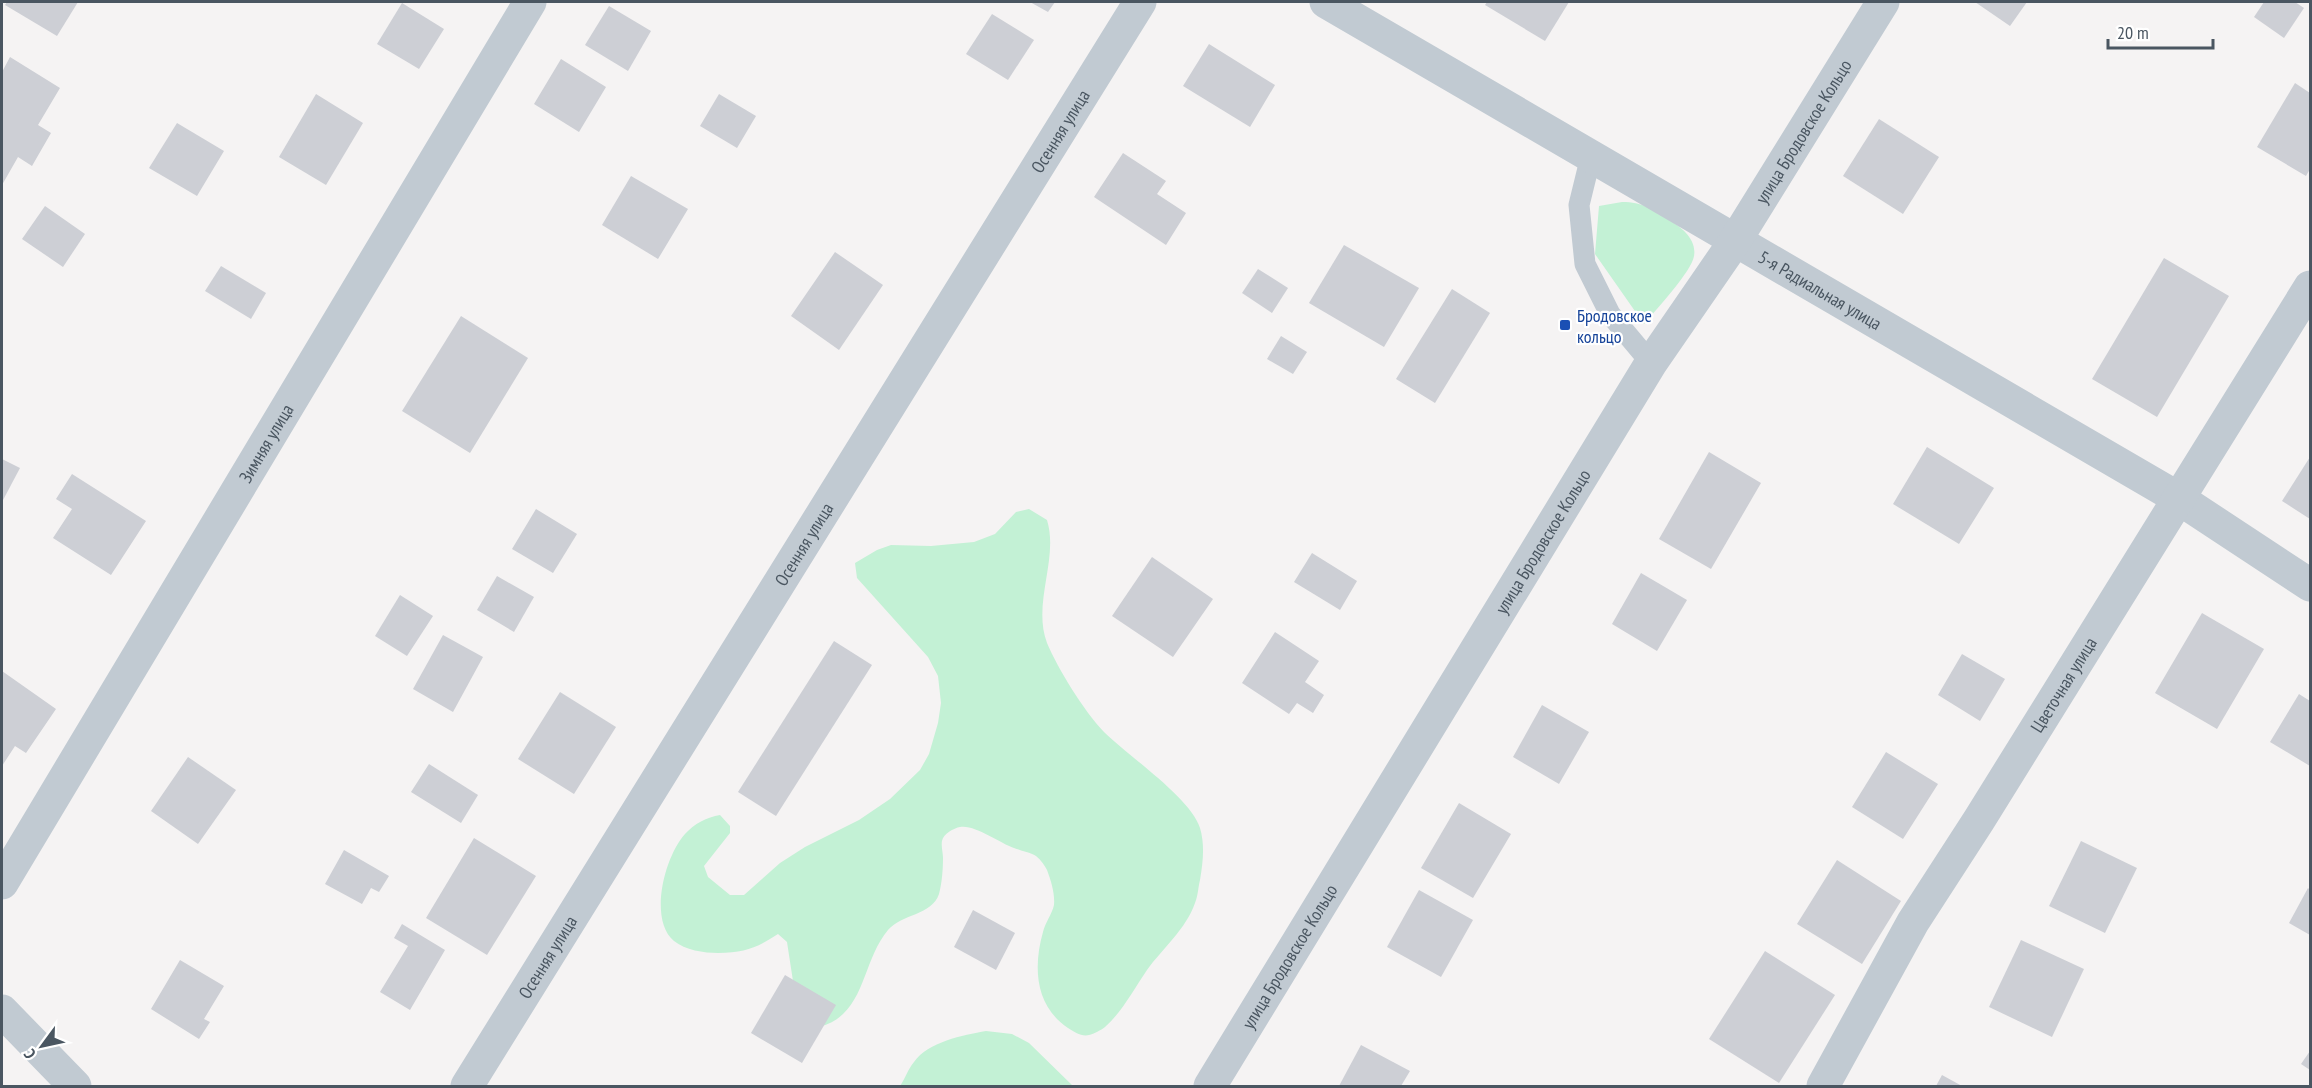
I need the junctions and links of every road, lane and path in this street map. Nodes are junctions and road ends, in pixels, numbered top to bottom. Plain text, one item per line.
1 (530, 2) edge
2 (1140, 2) edge
3 (1326, 2) edge
4 (1883, 2) edge
5 (1591, 156) junction
6 (1735, 241) junction
7 (2310, 287) edge
8 (1651, 363) junction
9 (2178, 498) junction
10 (2310, 585) edge
11 (2, 883) edge
12 (2, 1011) edge
13 (75, 1086) edge
14 (467, 1086) edge
15 (1210, 1086) edge
16 (1823, 1086) edge

1 - 11 street, Зимняя улица
2 - 14 street, Осенняя улица
3 - 5 street, 5-я Радиальная улица
4 - 6 street, улица Бродовское Кольцо
5 - 6 street, 5-я Радиальная улица
5 - 8 lane
6 - 8 street, улица Бродовское Кольцо
6 - 9 street, 5-я Радиальная улица
7 - 9 street, Цветочная улица
8 - 15 street, улица Бродовское Кольцо
9 - 10 street, 5-я Радиальная улица
9 - 16 street, Цветочная улица
12 - 13 street

